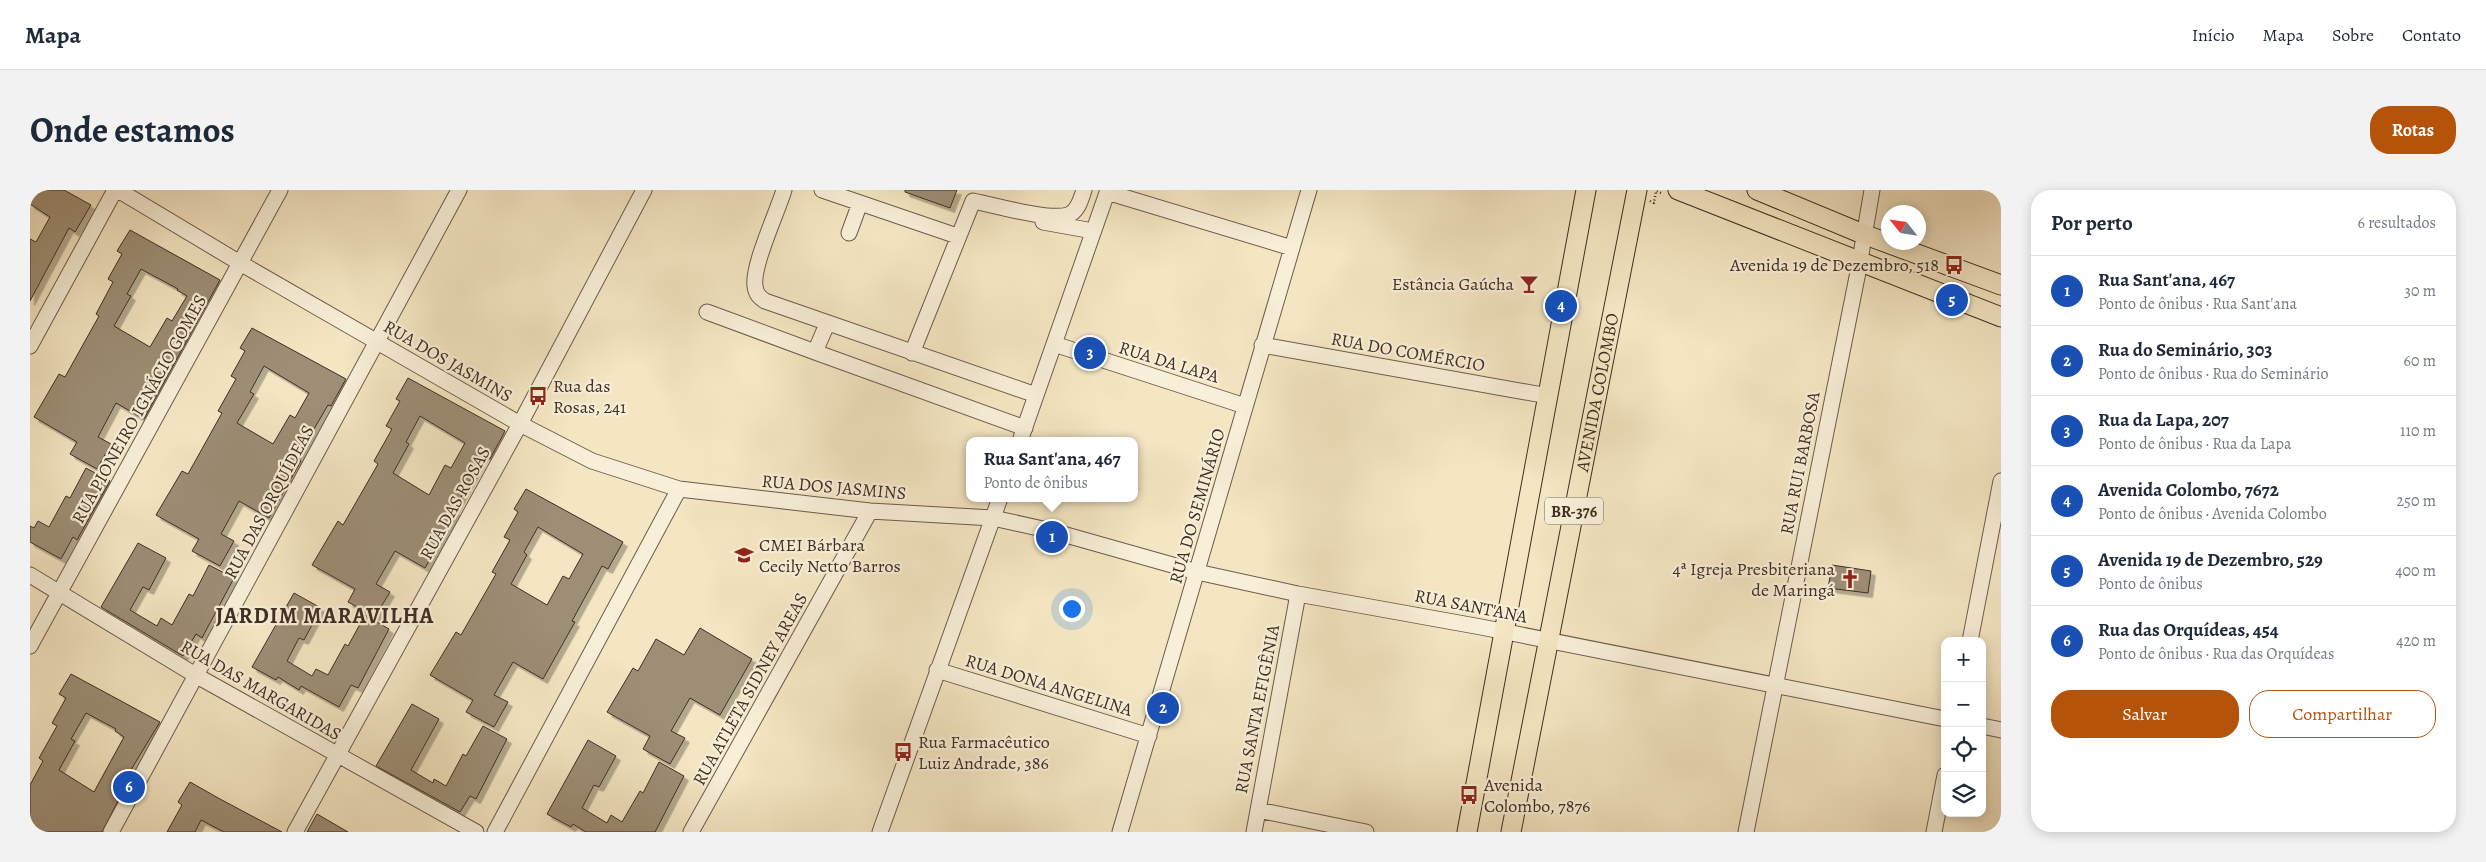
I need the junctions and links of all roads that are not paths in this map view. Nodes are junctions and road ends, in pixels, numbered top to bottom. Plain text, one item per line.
1 (114, 190) edge
2 (118, 190) edge
3 (280, 190) edge
4 (460, 190) edge
5 (644, 190) edge
6 (784, 190) edge
7 (822, 190) edge
8 (1084, 190) edge
9 (1308, 190) edge
10 (1586, 190) edge
11 (1637, 190) edge
12 (1678, 190) edge
13 (1757, 190) edge
14 (1872, 190) edge
15 (1108, 191) edge
16 (860, 203) junction
17 (969, 209) junction
18 (1093, 232) junction
19 (849, 234) dead end
20 (1863, 234) junction
21 (957, 236) junction
22 (1292, 248) junction
23 (1860, 262) junction
24 (240, 263) junction
25 (2001, 285) edge
26 (707, 312) dead end
27 (2001, 317) edge
28 (827, 324) junction
29 (376, 341) junction
30 (1054, 344) junction
31 (1262, 345) junction
32 (30, 346) edge
33 (815, 352) junction
34 (912, 353) junction
35 (1036, 395) junction
36 (1548, 396) junction
37 (1245, 406) junction
38 (520, 424) junction
39 (1022, 434) edge
40 (2001, 481) edge
41 (679, 489) junction
42 (999, 502) edge
43 (870, 511) junction
44 (993, 518) junction
45 (1197, 572) junction
46 (30, 575) edge
47 (59, 594) junction
48 (1298, 594) junction
49 (1505, 632) junction
50 (1971, 637) edge
51 (1547, 640) junction
52 (30, 646) edge
53 (937, 670) junction
54 (197, 676) junction
55 (1774, 685) junction
56 (1941, 718) edge
57 (1986, 727) edge
58 (2001, 730) edge
59 (1149, 736) junction
60 (338, 756) junction
61 (1941, 796) edge
62 (1258, 810) junction
63 (111, 832) edge
64 (295, 832) edge
65 (476, 832) edge
66 (495, 832) edge
67 (692, 832) edge
68 (880, 832) edge
69 (1120, 832) edge
70 (1254, 832) edge
71 (1366, 832) edge
72 (1467, 832) edge
73 (1511, 832) edge
74 (1746, 832) edge
75 (1934, 832) edge

1 - 32 street
2 - 24 street, RUA DOS JASMINS
3 - 24 street, RUA PIONEIRO IGNÁCIO GOMES
4 - 29 street, RUA DAS ORQUÍDEAS
5 - 38 street, RUA DAS ROSAS
6 - 28 street
7 - 16 street
8 - 17 street
9 - 22 street, RUA DO SEMINÁRIO
10 - 36 main road, BR-376
11 - 51 main road, AVENIDA COLOMBO / BR-376
12 - 23 main road
13 - 20 main road
14 - 20 street, RUA RUI BARBOSA
15 - 18 street
15 - 22 street
16 - 19 street
16 - 21 street
17 - 18 street
17 - 21 street
18 - 30 street
20 - 23 street, RUA RUI BARBOSA
20 - 25 main road
21 - 34 street
22 - 31 street, RUA DO SEMINÁRIO
23 - 27 main road
23 - 55 street, RUA RUI BARBOSA
24 - 29 street, RUA DOS JASMINS
24 - 47 street, RUA PIONEIRO IGNÁCIO GOMES
26 - 33 street
28 - 33 street
28 - 34 street
29 - 38 street, RUA DOS JASMINS
29 - 54 street, RUA DAS ORQUÍDEAS
30 - 35 street
30 - 37 street, RUA DA LAPA
31 - 36 street, RUA DO COMÉRCIO
31 - 37 street, RUA DO SEMINÁRIO
33 - 39 street
34 - 35 street
35 - 39 street
36 - 49 main road, BR-376
37 - 45 street, RUA DO SEMINÁRIO
38 - 41 street, RUA DOS JASMINS
38 - 60 street, RUA DAS ROSAS
40 - 50 street
41 - 43 street, RUA DOS JASMINS
41 - 66 street
42 - 44 street
43 - 44 street, RUA DOS JASMINS
43 - 67 street, RUA ATLETA SIDNEY AREAS
44 - 45 street, RUA SANT'ANA
44 - 53 street
45 - 48 street, RUA SANT'ANA
45 - 59 street, RUA DO SEMINÁRIO
46 - 47 street, RUA DAS MARGARIDAS
47 - 52 street, RUA PIONEIRO IGNÁCIO GOMES
47 - 54 street, RUA DAS MARGARIDAS
48 - 49 street, RUA SANT'ANA
48 - 62 street, RUA SANTA EFIGÊNIA
49 - 51 street, RUA SANT'ANA
49 - 72 main road, BR-376
51 - 55 street, RUA SANT'ANA
51 - 73 main road, AVENIDA COLOMBO / BR-376
53 - 59 street, RUA DONA ANGELINA
53 - 68 street
54 - 60 street, RUA DAS MARGARIDAS
54 - 63 street, RUA DAS ORQUÍDEAS
55 - 56 street, RUA SANT'ANA
55 - 74 street, RUA RUI BARBOSA
57 - 58 street
59 - 69 street, RUA DO SEMINÁRIO
60 - 64 street, RUA DAS ROSAS
60 - 65 street, RUA DAS MARGARIDAS
61 - 75 street
62 - 70 street, RUA SANTA EFIGÊNIA
62 - 71 street

